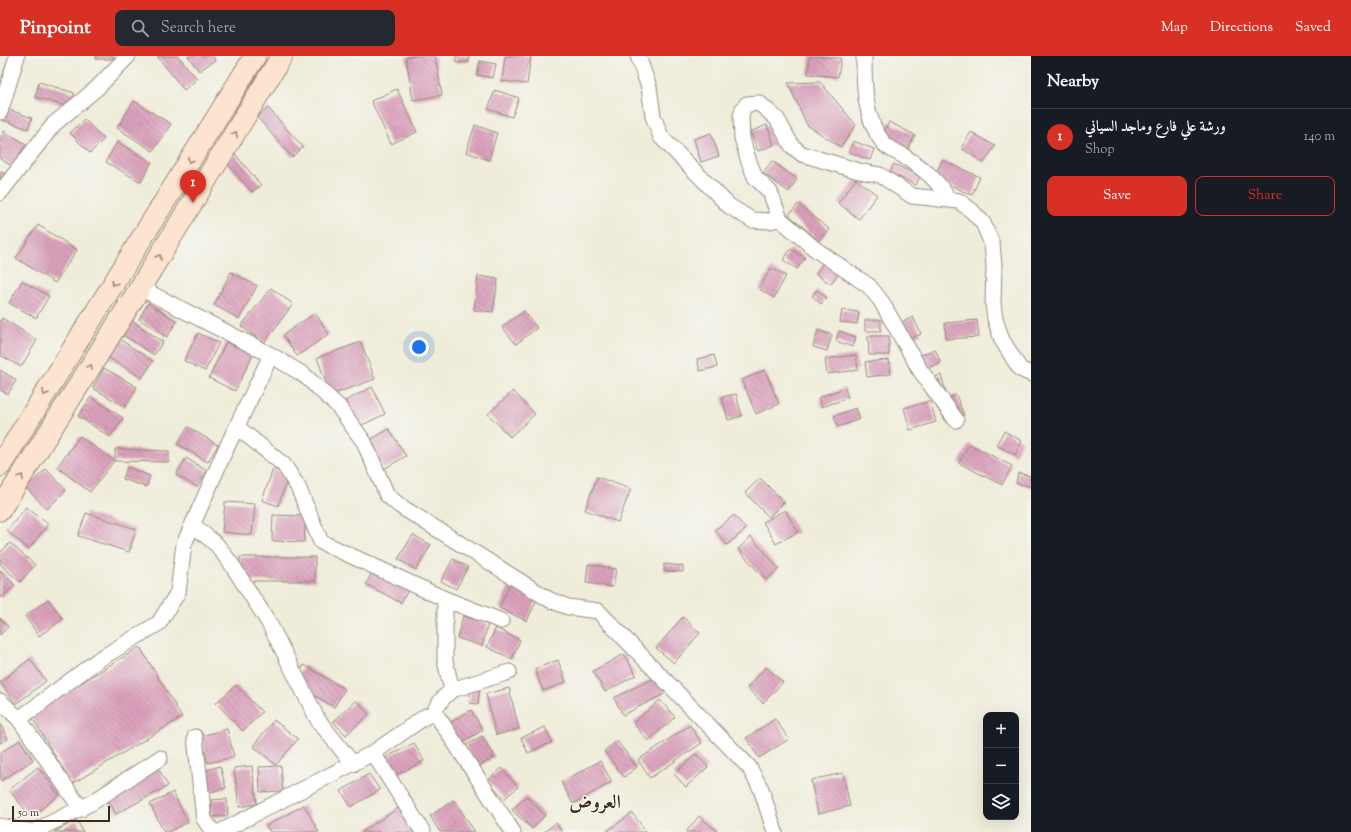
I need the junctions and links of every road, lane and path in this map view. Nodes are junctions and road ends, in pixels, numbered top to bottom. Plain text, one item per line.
1 (17, 56) edge
2 (128, 56) edge
3 (255, 56) edge
4 (282, 56) edge
5 (638, 56) edge
6 (864, 56) edge
7 (0, 112) edge
8 (203, 140) junction
9 (224, 152) junction
10 (0, 193) edge
11 (948, 199) junction
12 (780, 219) junction
13 (140, 288) junction
14 (270, 355) junction
15 (1031, 374) edge
16 (956, 420) dead end
17 (237, 427) junction
18 (0, 466) edge
19 (0, 510) edge
20 (192, 525) junction
21 (445, 599) junction
22 (501, 621) dead end
23 (509, 672) dead end
24 (452, 690) junction
25 (0, 701) edge
26 (432, 714) junction
27 (19, 719) junction
28 (196, 738) dead end
29 (373, 753) junction
30 (160, 758) dead end
31 (353, 764) junction
32 (81, 809) junction
33 (0, 826) edge
34 (213, 832) edge
35 (220, 832) edge
36 (422, 832) edge
37 (513, 832) edge
38 (776, 832) edge

1 - 7 street
2 - 10 street
3 - 8 main road
9 -> 4 main road
5 - 12 street
6 - 11 street
8 - 9 main road
8 -> 18 main road
13 -> 9 main road
11 - 12 street
11 - 15 street
12 - 16 street
13 - 14 street
19 -> 13 main road
14 - 17 street
14 - 38 street
17 - 20 street
17 - 21 street
20 - 27 street
20 - 31 street
21 - 22 street
21 - 24 street
23 - 24 street
24 - 26 street
25 - 27 street
26 - 29 street
26 - 37 street
27 - 32 street
28 - 34 street
29 - 31 street
29 - 36 street
30 - 32 street
31 - 35 street
32 - 33 street

